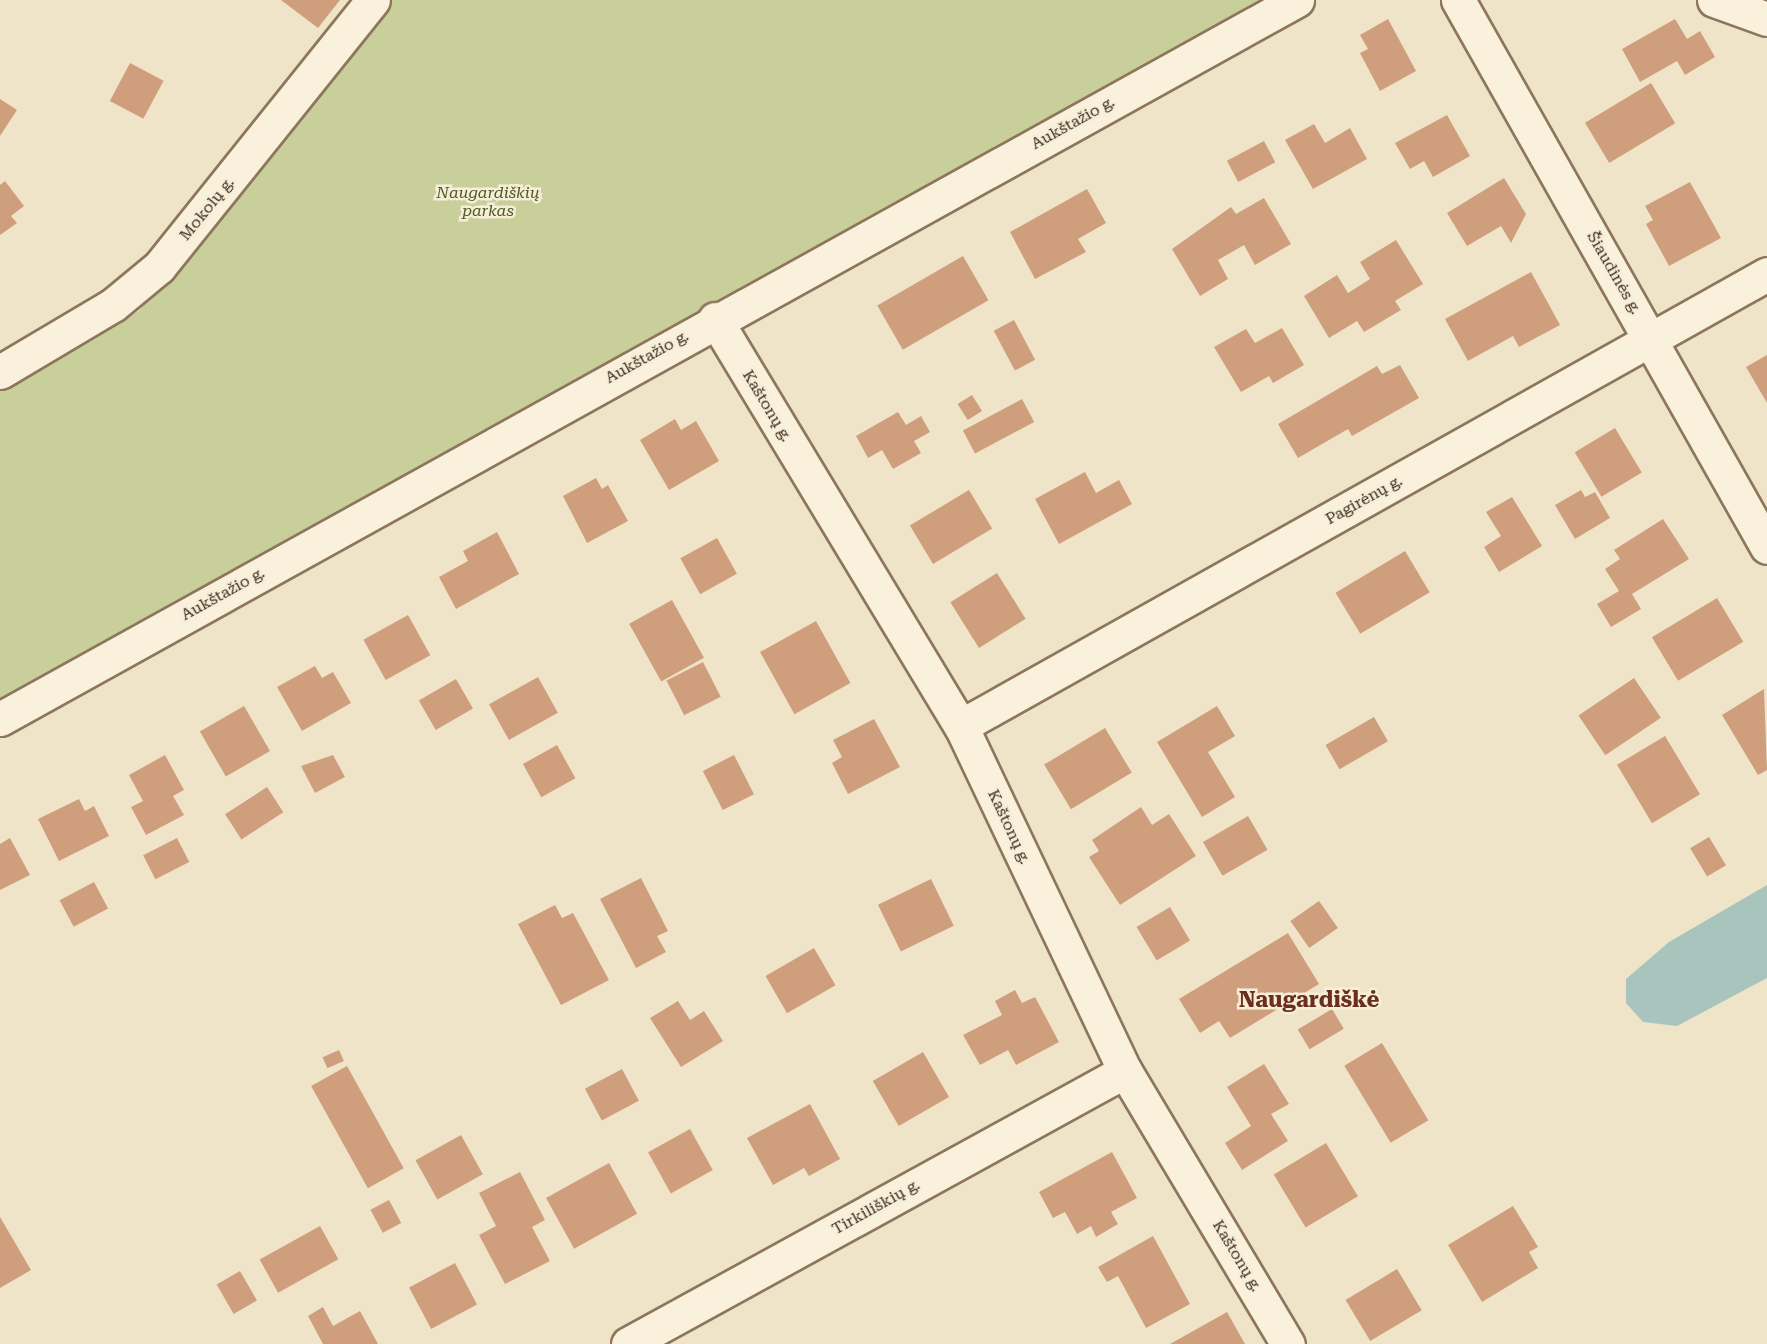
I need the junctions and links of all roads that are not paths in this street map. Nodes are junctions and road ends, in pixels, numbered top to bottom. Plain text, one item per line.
1 (373, 0) edge
2 (1297, 0) edge
3 (1458, 0) edge
4 (1714, 0) edge
5 (1767, 20) edge
6 (1767, 274) edge
7 (715, 320) junction
8 (1652, 338) junction
9 (0, 372) edge
10 (1767, 548) edge
11 (0, 719) edge
12 (961, 726) junction
13 (1125, 1071) junction
14 (628, 1344) edge
15 (1288, 1344) edge

1 - 9 street, Mokolų g.
2 - 7 street, Aukštažio g.
3 - 8 street, Šiaudinės g.
4 - 5 street
6 - 8 street, Pagirėnų g.
7 - 11 street, Aukštažio g.
7 - 12 street, Kaštonų g.
8 - 10 street, Šiaudinės g.
8 - 12 street, Pagirėnų g.
12 - 13 street, Kaštonų g.
13 - 14 street, Tirkiliškių g.
13 - 15 street, Kaštonų g.

